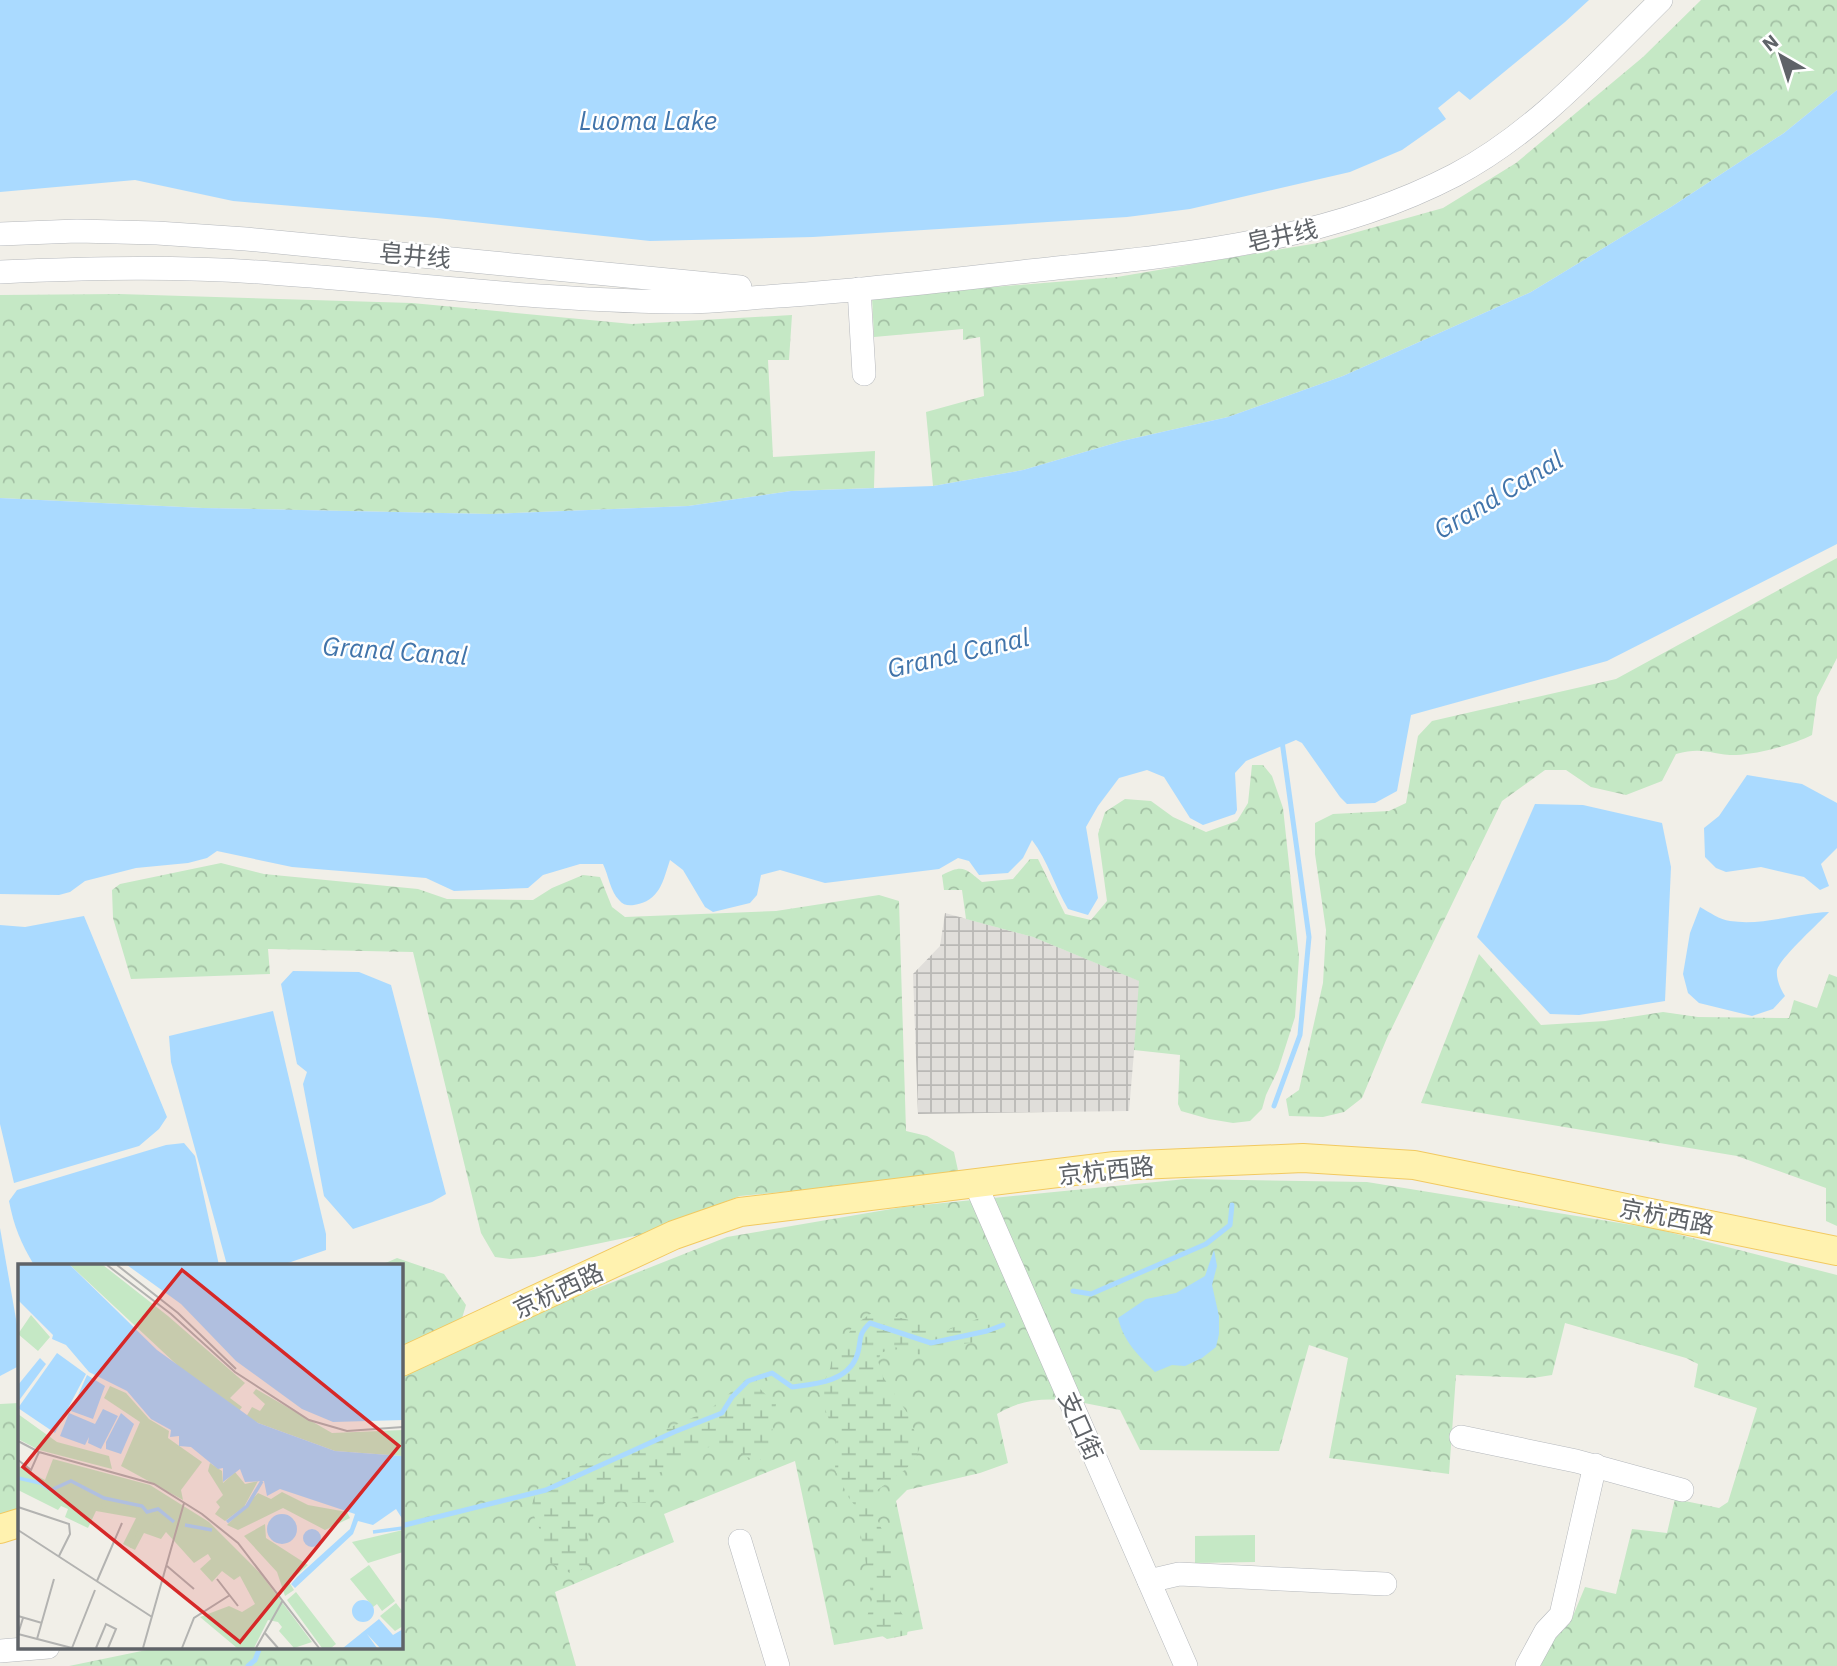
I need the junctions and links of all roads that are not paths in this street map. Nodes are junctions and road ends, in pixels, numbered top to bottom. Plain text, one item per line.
1 (1661, 0) edge
2 (0, 234) edge
3 (0, 272) edge
4 (859, 289) junction
5 (830, 292) junction
6 (864, 374) dead end
7 (976, 1185) junction
8 (1837, 1251) edge
9 (402, 1362) edge
10 (1461, 1437) dead end
11 (1595, 1465) junction
12 (1682, 1490) dead end
13 (18, 1523) edge
14 (0, 1529) edge
15 (740, 1541) dead end
16 (1149, 1581) junction
17 (1385, 1584) dead end
18 (36, 1648) edge
19 (0, 1651) edge
20 (778, 1666) edge
21 (1186, 1666) edge
22 (1527, 1666) edge

1 - 4 street, 皂井线
2 - 5 street, 皂井线
3 - 5 street, 皂井线
4 - 5 street, 皂井线
4 - 6 street
7 - 8 main road, 京杭西路
7 - 9 main road, 京杭西路
7 - 16 street, 支口街
10 - 11 street
11 - 12 street
11 - 22 street
13 - 14 main road
15 - 20 street
16 - 17 street
16 - 21 street, 支口街
18 - 19 street

